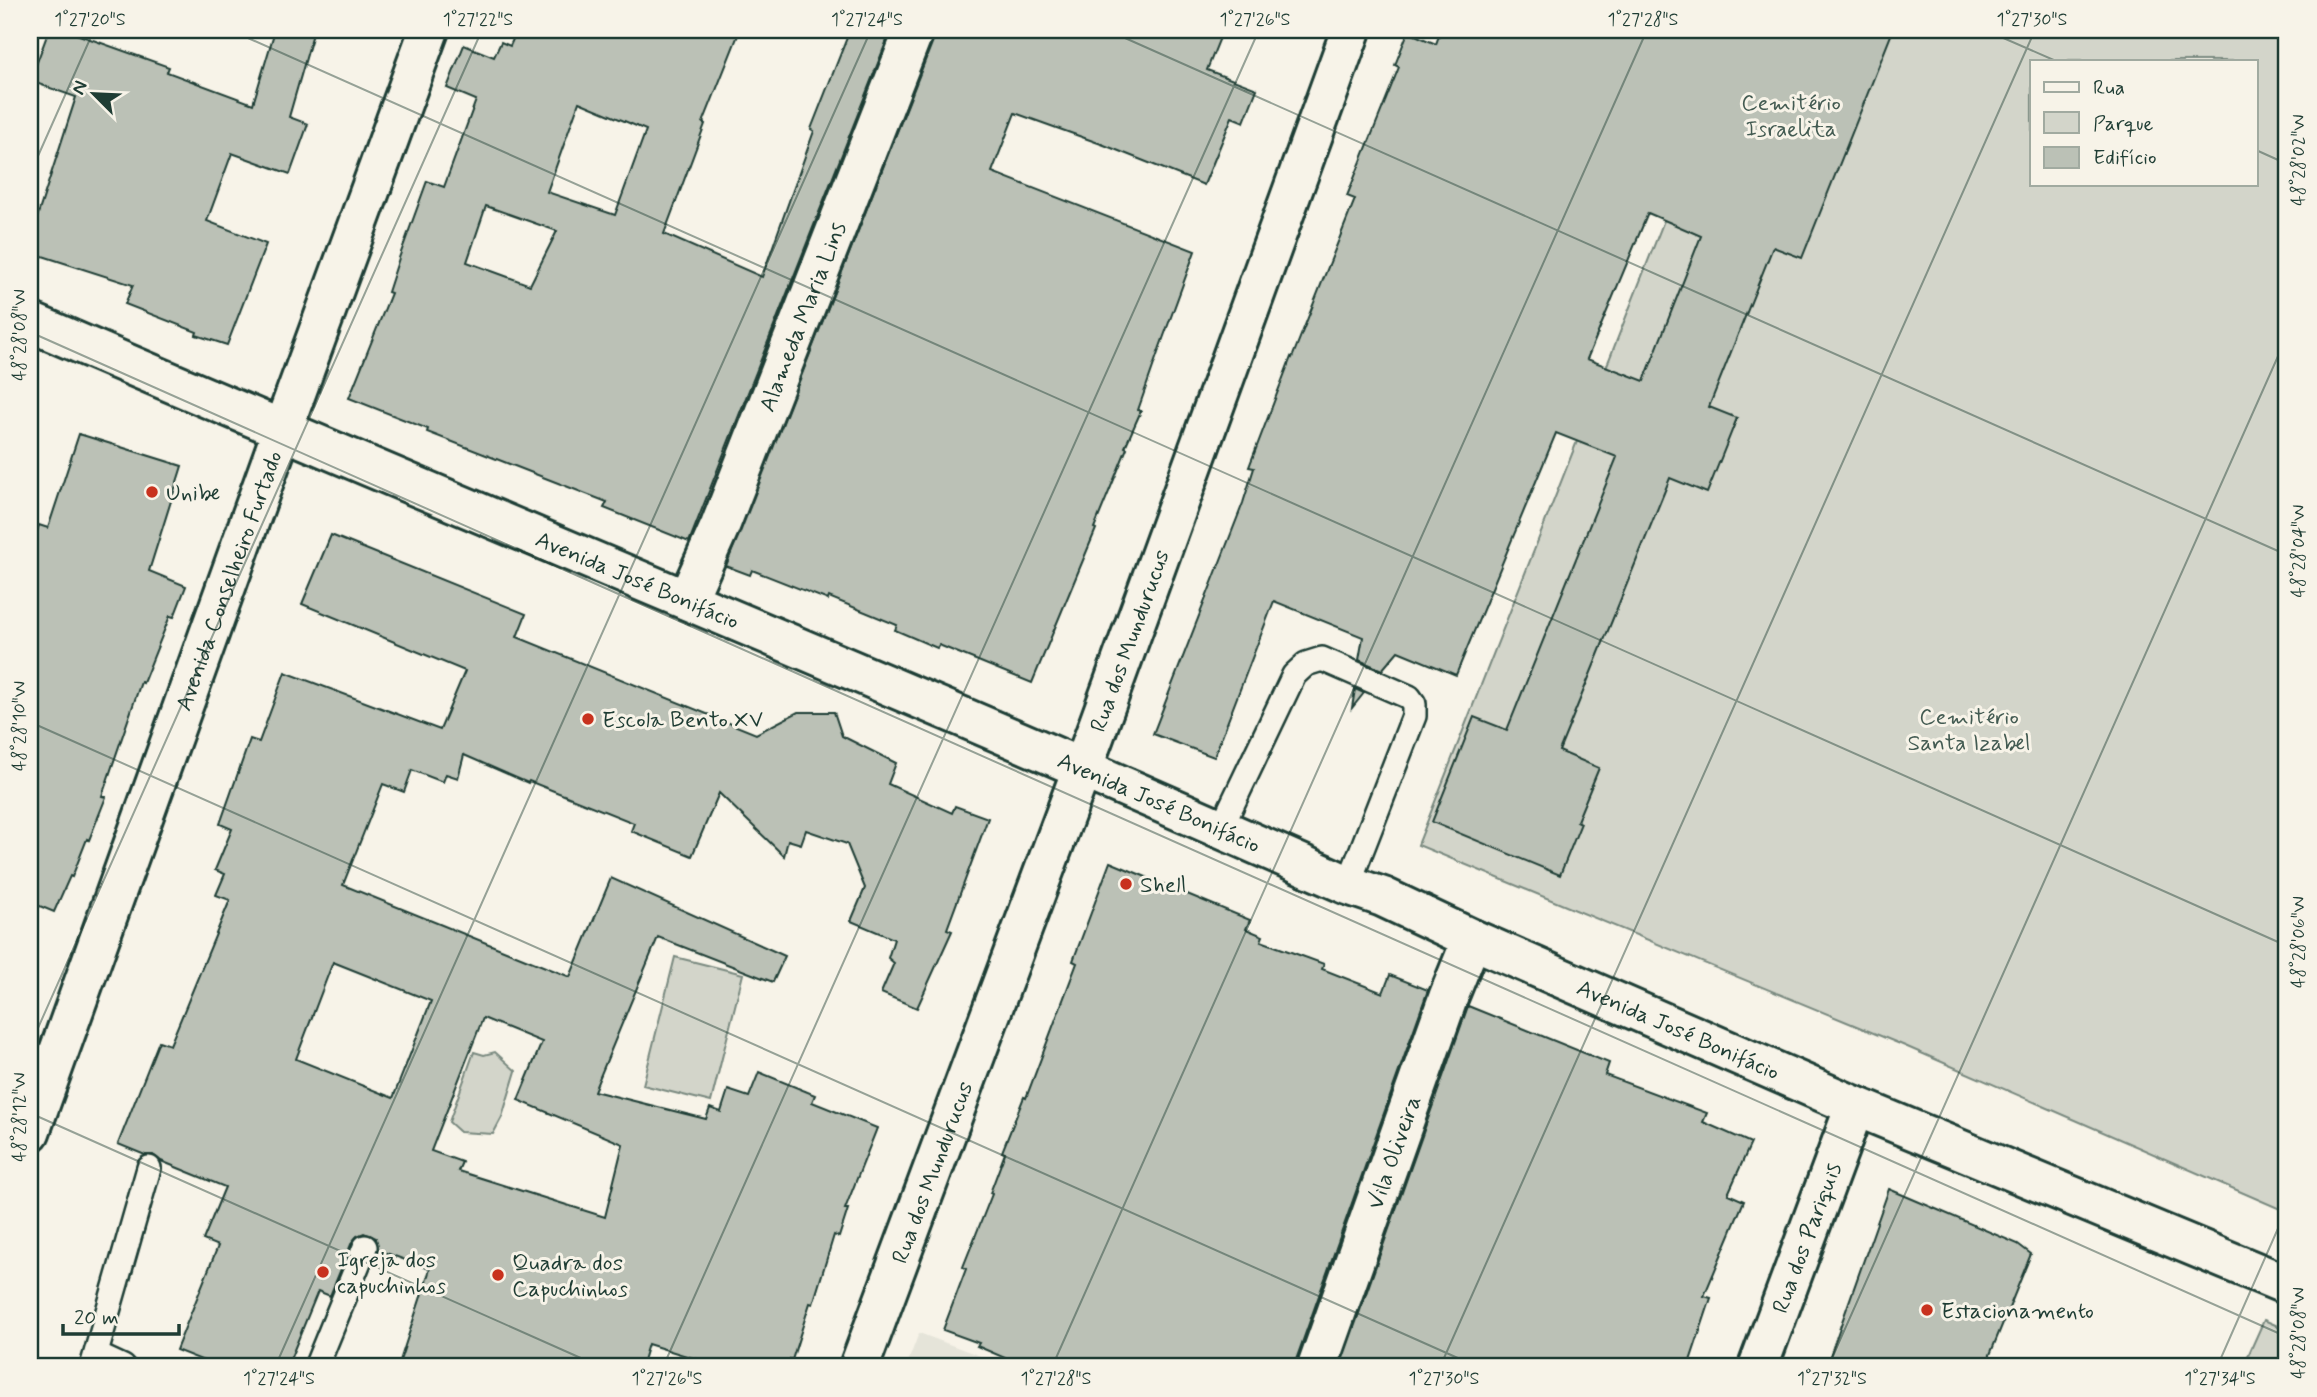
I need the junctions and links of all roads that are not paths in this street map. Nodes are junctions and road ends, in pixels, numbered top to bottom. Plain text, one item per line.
1 (429, 30) edge
2 (914, 30) edge
3 (1350, 30) edge
4 (30, 322) edge
5 (282, 430) junction
6 (687, 600) junction
7 (1083, 767) junction
8 (1221, 828) junction
9 (1348, 885) junction
10 (1472, 939) junction
11 (1855, 1106) junction
12 (30, 1132) edge
13 (149, 1168) dead end
14 (365, 1247) dead end
15 (2287, 1285) edge
16 (94, 1361) edge
17 (124, 1367) edge
18 (316, 1367) edge
19 (859, 1367) edge
20 (1317, 1367) edge
21 (1758, 1367) edge

1 - 5 main road, Avenida Conselheiro Furtado
2 - 6 main road, Alameda Maria Lins
3 - 7 main road, Rua dos Mundurucus
4 - 5 main road, Avenida José Bonifácio
5 - 6 main road, Avenida José Bonifácio
5 - 12 main road, Avenida Conselheiro Furtado
6 - 7 main road, Avenida José Bonifácio
7 - 8 main road, Avenida José Bonifácio
7 - 19 main road, Rua dos Mundurucus
8 - 9 main road, Avenida José Bonifácio
8 - 9 lane
9 - 10 main road, Avenida José Bonifácio
10 - 11 main road, Avenida José Bonifácio
10 - 20 main road, Vila Oliveira
11 - 15 main road, Avenida José Bonifácio
11 - 21 main road, Rua dos Pariquis
13 - 16 lane
14 - 18 lane
16 - 17 lane

